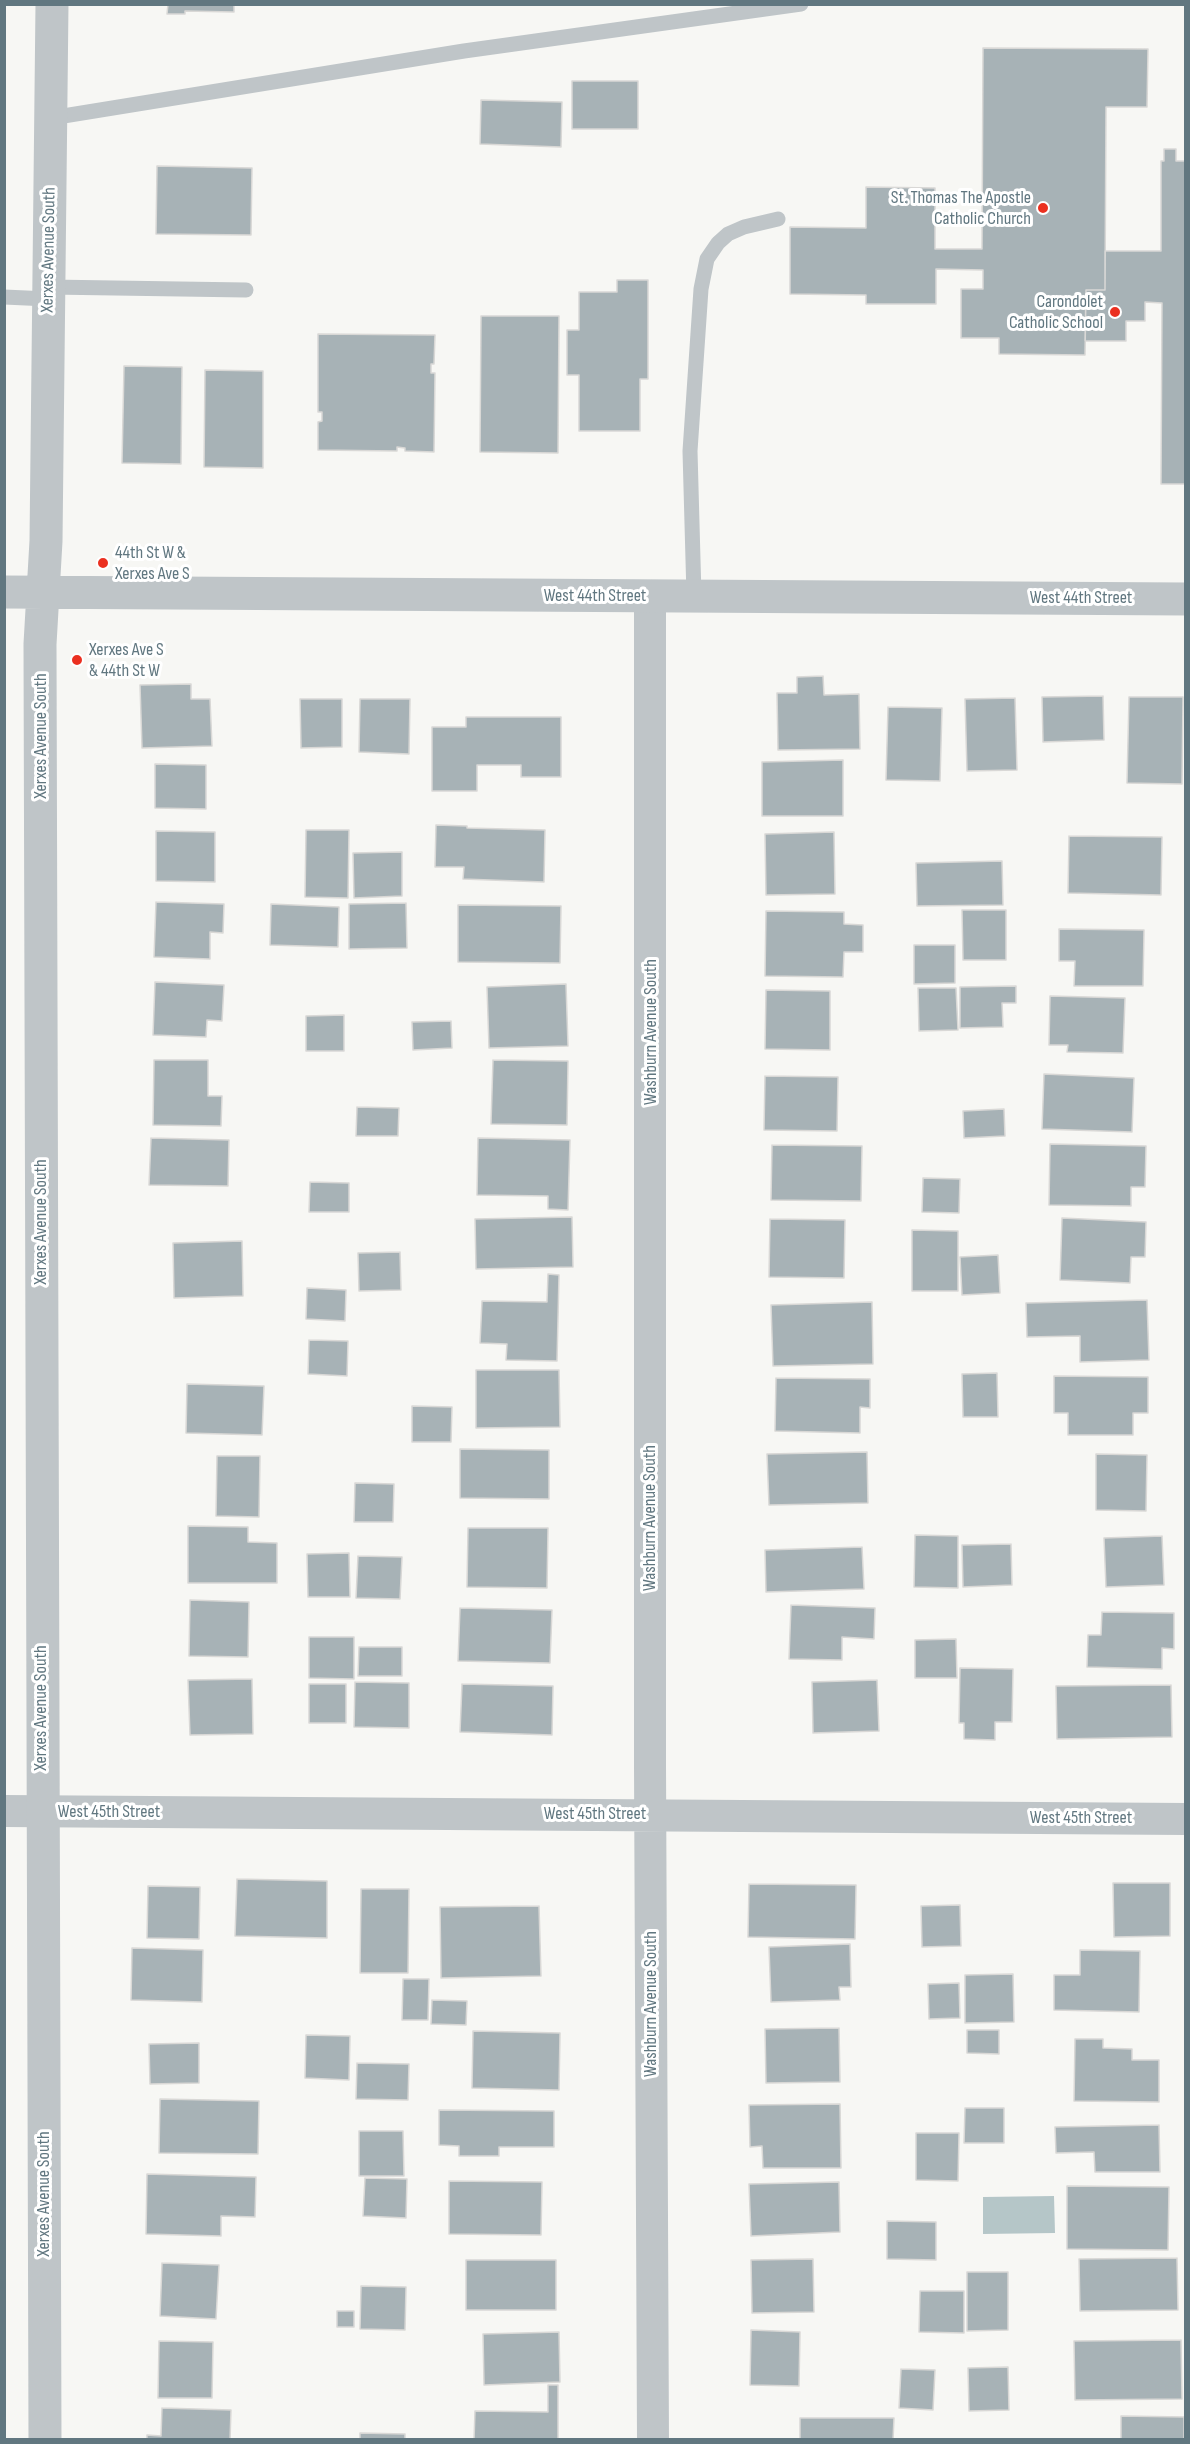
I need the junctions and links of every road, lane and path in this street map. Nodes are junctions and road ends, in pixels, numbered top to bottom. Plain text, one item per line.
1 (52, 4) edge
2 (801, 4) edge
3 (51, 118) junction
4 (778, 219) dead end
5 (246, 290) dead end
6 (48, 293) junction
7 (4, 297) edge
8 (4, 592) edge
9 (43, 592) junction
10 (650, 596) junction
11 (694, 596) junction
12 (1185, 599) edge
13 (4, 1811) edge
14 (42, 1812) junction
15 (650, 1815) junction
16 (1185, 1819) edge
17 (45, 2439) edge
18 (653, 2439) edge

1 - 3 street, Xerxes Avenue South
2 - 3 lane
3 - 6 street, Xerxes Avenue South
4 - 11 lane
5 - 6 lane
6 - 7 lane
6 - 9 street, Xerxes Avenue South
8 - 9 street, West 44th Street
9 - 10 street, West 44th Street
9 - 14 street, Xerxes Avenue South
10 - 11 street, West 44th Street
10 - 15 street, Washburn Avenue South
11 - 12 street, West 44th Street
13 - 14 street, West 45th Street
14 - 15 street, West 45th Street
14 - 17 street, Xerxes Avenue South
15 - 16 street, West 45th Street
15 - 18 street, Washburn Avenue South

